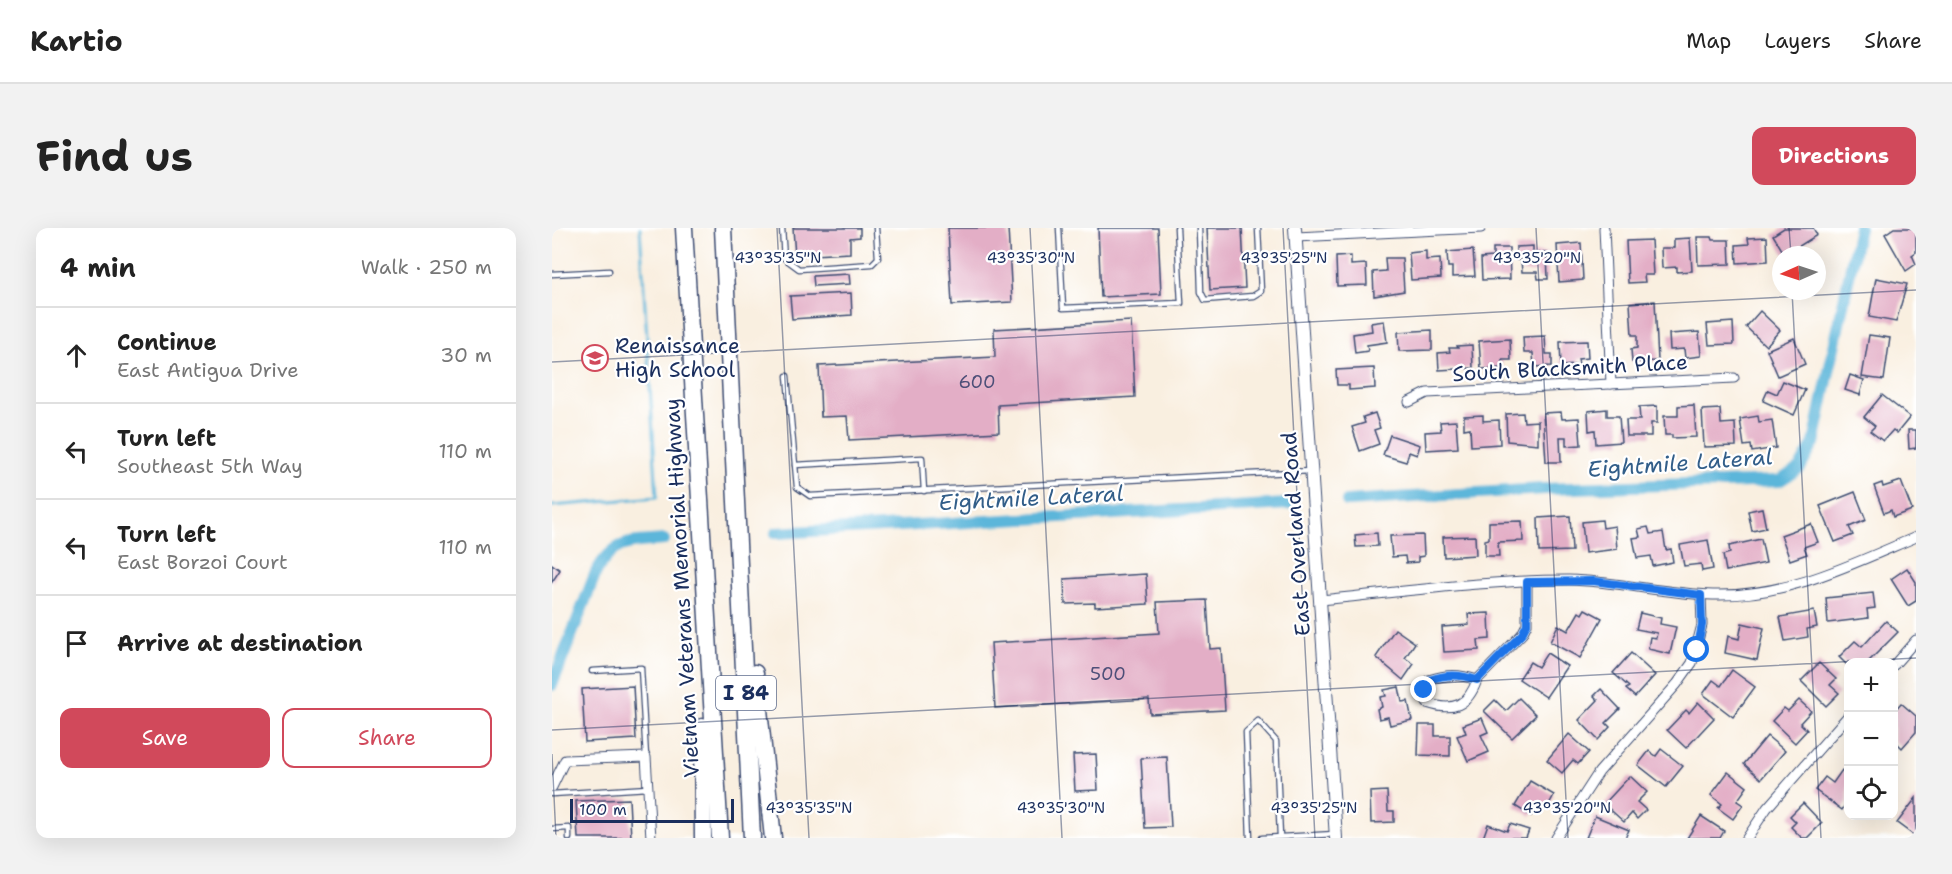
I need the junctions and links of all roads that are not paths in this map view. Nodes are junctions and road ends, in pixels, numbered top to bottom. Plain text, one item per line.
1 (684, 228) edge
2 (723, 228) edge
3 (782, 228) edge
4 (876, 228) edge
5 (1059, 228) edge
6 (1177, 228) edge
7 (1199, 228) edge
8 (1258, 228) edge
9 (1481, 228) edge
10 (1604, 228) edge
11 (1296, 233) edge
12 (609, 271) dead end
13 (552, 274) edge
14 (787, 376) dead end
15 (1734, 378) dead end
16 (1611, 384) junction
17 (1409, 402) dead end
18 (795, 465) junction
19 (1311, 471) junction
20 (924, 491) junction
21 (1916, 537) edge
22 (739, 547) junction
23 (701, 549) junction
24 (1527, 582) junction
25 (1701, 595) junction
26 (1320, 600) junction
27 (1916, 640) edge
28 (1898, 660) edge
29 (592, 671) dead end
30 (1477, 680) junction
31 (1844, 721) edge
32 (646, 757) junction
33 (552, 787) edge
34 (648, 788) junction
35 (552, 794) edge
36 (552, 829) edge
37 (1336, 836) edge
38 (1280, 837) edge
39 (569, 838) edge
40 (651, 838) edge
41 (703, 838) edge
42 (720, 838) edge
43 (753, 838) edge
44 (773, 838) edge
45 (1250, 838) edge
46 (1263, 838) edge
47 (1556, 838) edge
48 (1747, 838) edge

1 - 23 highway, Vietnam Veterans Memorial Highway / I 84
2 - 22 highway, I 84
3 - 4 lane
5 - 6 lane
7 - 8 lane
9 - 11 street
10 - 16 street
11 - 19 main road, East Overland Road
12 - 13 lane
14 - 18 lane
15 - 16 street, South Blacksmith Place
16 - 17 street, South Blacksmith Place
18 - 20 lane
18 - 20 lane
19 - 20 lane
19 - 26 main road, East Overland Road
21 - 25 street
22 - 43 highway, I 84
22 - 44 highway
23 - 41 highway
23 - 42 highway, Vietnam Veterans Memorial Highway / I 84
24 - 25 street
24 - 26 street
24 - 30 street
25 - 47 street
26 - 37 main road, East Overland Road
27 - 28 street
29 - 32 lane
30 - 30 street
31 - 48 street
32 - 33 street
32 - 34 street
34 - 35 lane
34 - 40 street
36 - 39 lane
37 - 38 lane
38 - 45 lane
38 - 46 lane

